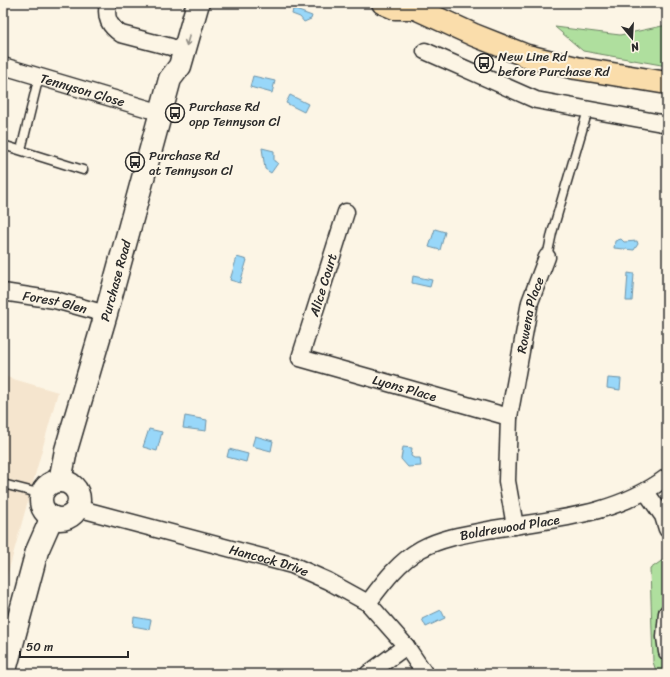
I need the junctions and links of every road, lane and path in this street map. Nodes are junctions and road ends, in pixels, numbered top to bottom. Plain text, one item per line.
1 (108, 3) edge
2 (383, 3) edge
3 (187, 4) edge
4 (414, 6) edge
5 (171, 47) junction
6 (425, 51) dead end
7 (3, 66) edge
8 (39, 76) junction
9 (170, 79) junction
10 (667, 83) edge
11 (588, 110) junction
12 (162, 113) junction
13 (667, 124) edge
14 (3, 145) edge
15 (21, 150) junction
16 (83, 170) dead end
17 (346, 212) dead end
18 (547, 257) joint
19 (3, 292) edge
20 (106, 314) junction
21 (300, 358) joint
22 (509, 417) junction
23 (667, 477) edge
24 (60, 481) junction
25 (3, 484) edge
26 (646, 492) junction
27 (42, 494) junction
28 (77, 508) junction
29 (52, 517) junction
30 (515, 526) junction
31 (667, 529) edge
32 (368, 603) junction
33 (667, 613) edge
34 (406, 646) junction
35 (667, 652) edge
36 (4, 674) edge
37 (368, 674) edge
38 (425, 674) edge

1 - 5 street
2 - 4 main road
3 - 5 main road, Purchase Road
3 -> 9 main road, Purchase Road
4 - 10 main road
5 - 9 main road, Purchase Road
6 - 11 street
7 - 8 street, Tennyson Close
8 - 12 street, Tennyson Close
8 - 15 lane
9 - 12 main road, Purchase Road
11 - 13 street
11 - 18 lane, Rowena Place
12 - 20 main road, Purchase Road
14 - 15 lane
15 - 16 lane
17 - 21 street, Alice Court
18 - 22 street, Rowena Place
19 - 20 street, Forest Glen
20 - 24 main road, Purchase Road
21 - 22 street, Lyons Place
22 - 30 street, Rowena Place
23 - 26 street, Boldrewood Place
24 - 27 main road
24 - 28 main road
25 - 27 lane
26 - 30 street, Boldrewood Place
26 - 31 street
27 - 29 main road
28 - 29 main road
28 - 32 street, Hancock Drive
29 - 36 main road
30 - 32 street, Boldrewood Place
32 - 34 street, Hancock Drive
33 - 35 street
34 - 37 street
34 - 38 street, Hancock Drive

